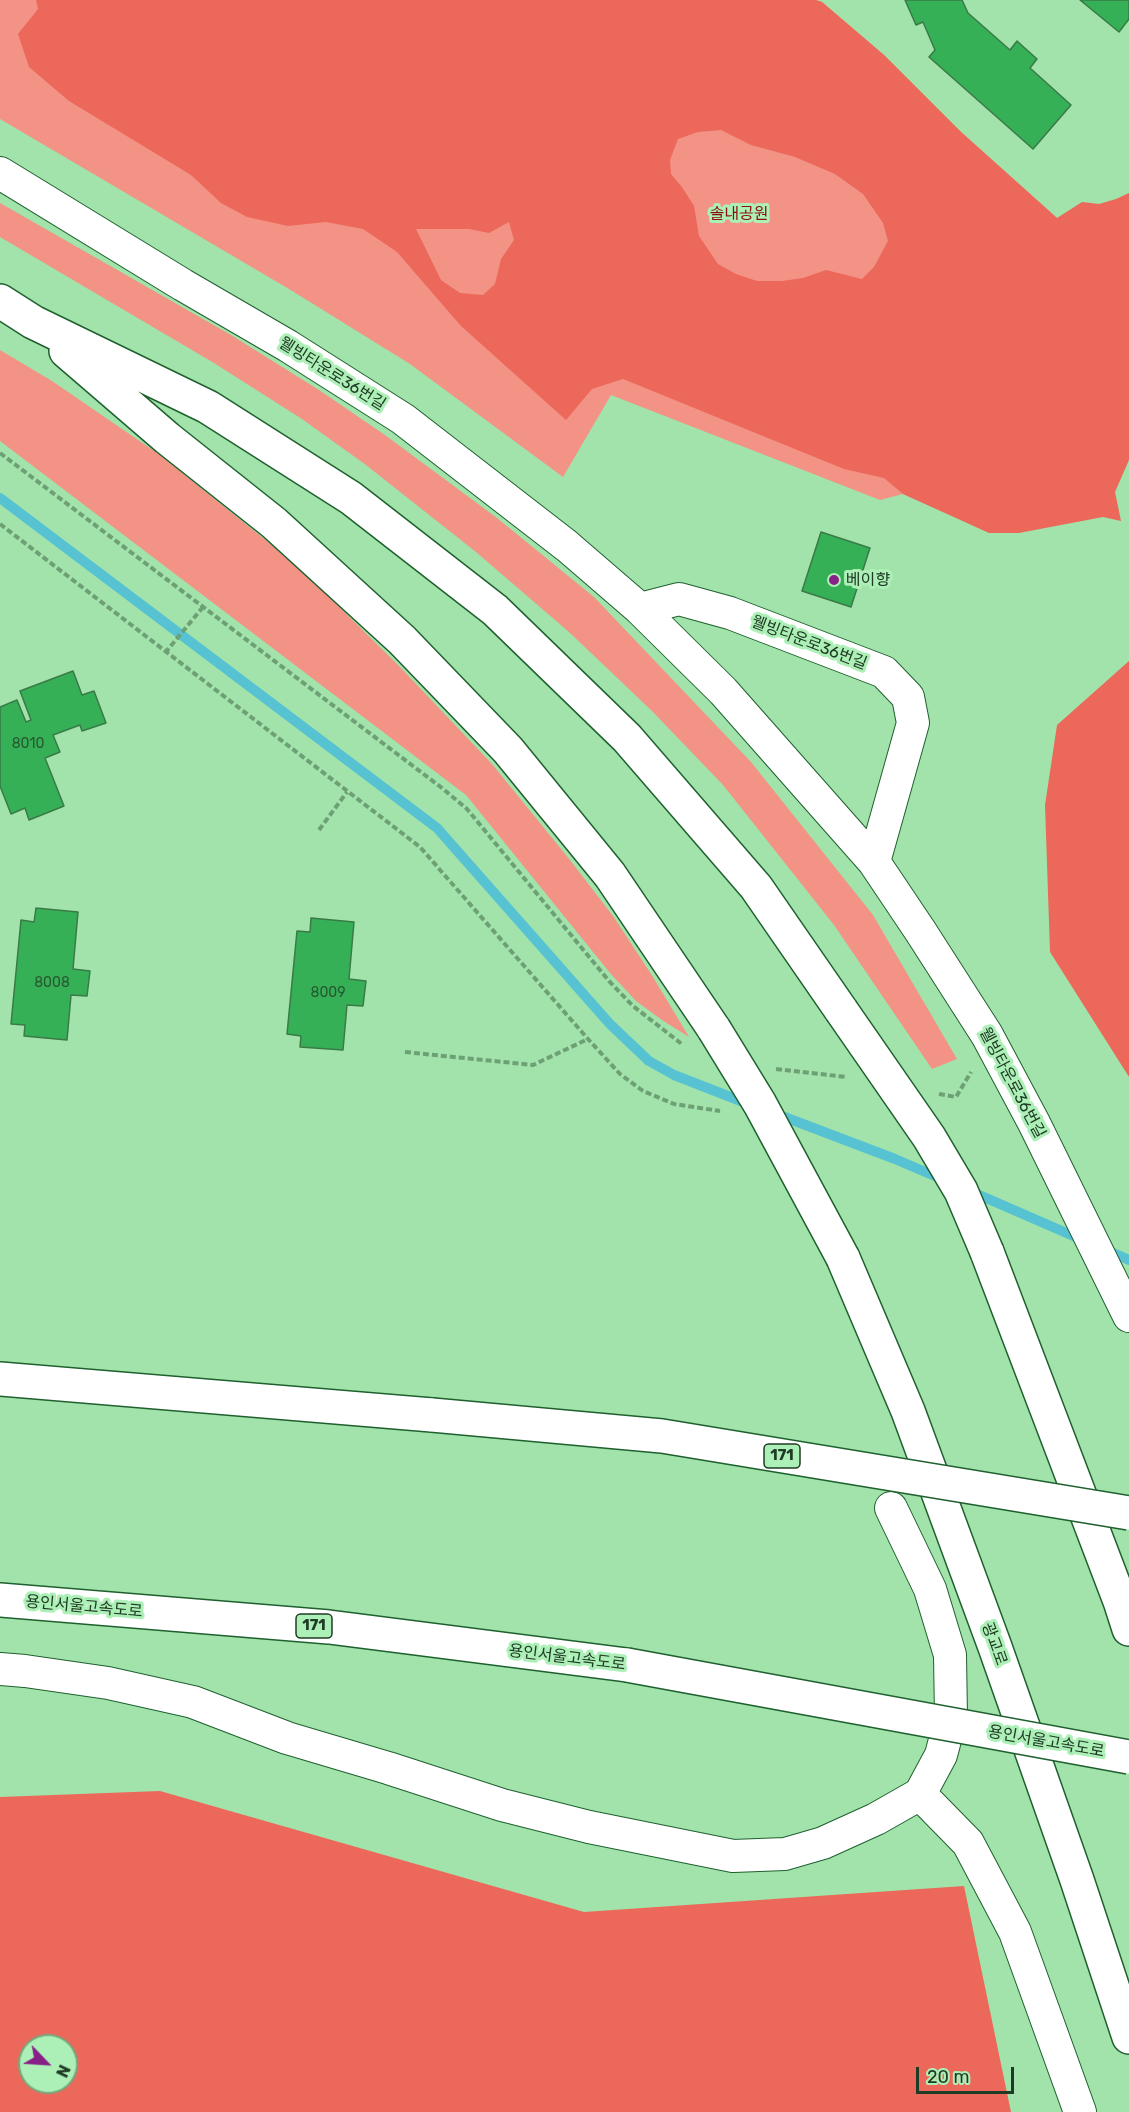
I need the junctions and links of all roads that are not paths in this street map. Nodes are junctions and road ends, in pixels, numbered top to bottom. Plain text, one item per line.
1 (0, 173) edge
2 (0, 301) edge
3 (33, 322) junction
4 (640, 609) junction
5 (874, 862) junction
6 (1129, 1316) edge
7 (0, 1379) edge
8 (891, 1508) dead end
9 (1129, 1513) edge
10 (0, 1600) edge
11 (1129, 1629) edge
12 (0, 1669) edge
13 (1129, 1757) edge
14 (920, 1794) junction
15 (1129, 2037) edge
16 (1080, 2112) edge

1 - 4 street, 웰빙타운로36번길
2 - 3 main road
3 - 11 main road, bridge
3 - 15 main road, 광교로, bridge
4 - 5 street, 웰빙타운로36번길
4 - 5 street, 웰빙타운로36번길
5 - 6 street, 웰빙타운로36번길
7 - 9 main road, 171, bridge
8 - 14 street
10 - 13 main road, 용인서울고속도로 / 171, bridge
12 - 14 street
14 - 16 street

